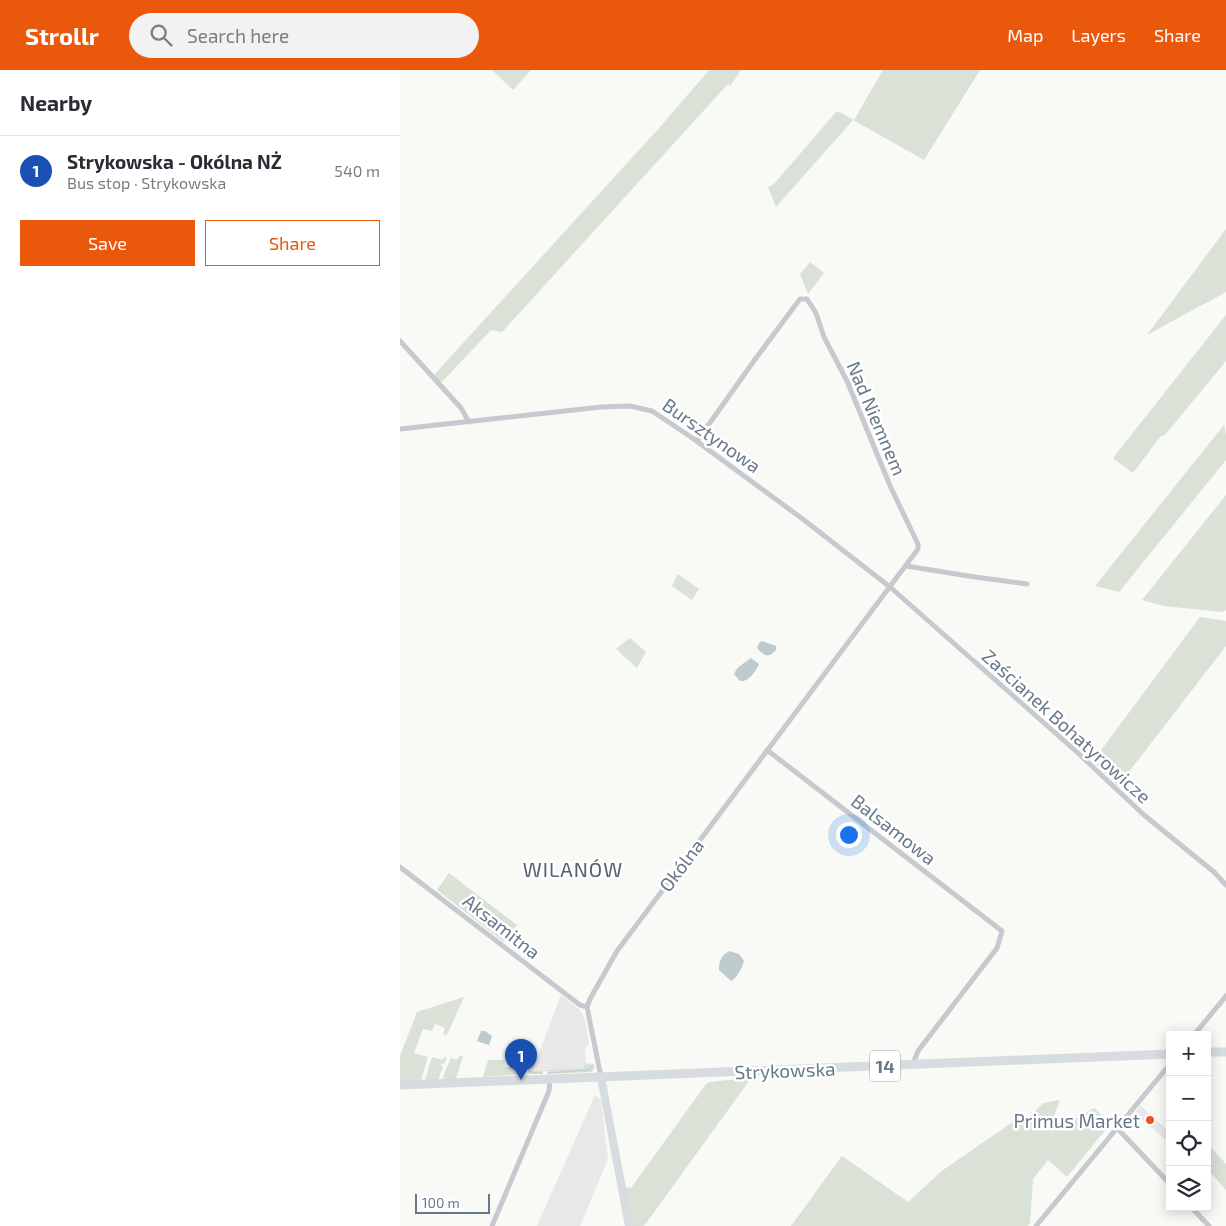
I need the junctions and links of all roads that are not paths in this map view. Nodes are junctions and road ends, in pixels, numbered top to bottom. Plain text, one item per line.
1 (400, 341) edge
2 (469, 422) junction
3 (400, 430) edge
4 (696, 441) junction
5 (918, 549) joint
6 (906, 566) junction
7 (1027, 584) dead end
8 (890, 587) junction
9 (767, 750) junction
10 (400, 867) edge
11 (1226, 885) edge
12 (1226, 996) edge
13 (587, 1007) junction
14 (1197, 1031) edge
15 (1211, 1052) edge
16 (1226, 1052) edge
17 (1166, 1054) edge
18 (913, 1064) junction
19 (1166, 1069) edge
20 (601, 1077) junction
21 (550, 1079) junction
22 (400, 1084) edge
23 (1117, 1128) junction
24 (1166, 1180) edge
25 (1195, 1211) edge
26 (492, 1226) edge
27 (629, 1226) edge
28 (1036, 1226) edge
29 (1208, 1226) edge

1 - 2 street
2 - 3 street, Bursztynowa
2 - 4 street, Bursztynowa
4 - 5 street, Nad Niemnem
4 - 8 street, Bursztynowa
5 - 6 street, Okólna
6 - 7 street
6 - 8 street, Okólna
8 - 9 street, Okólna
8 - 11 street, Zaścianek Bohatyrowicze
9 - 13 street, Okólna
9 - 18 street, Balsamowa
10 - 13 street, Aksamitna
12 - 14 street
13 - 20 street
15 - 16 main road
17 - 18 main road, Strykowska / 14
18 - 20 main road, Strykowska / 14
19 - 23 street
20 - 21 main road, Strykowska / 14
20 - 27 street
21 - 22 main road, Strykowska / 14
21 - 26 street
23 - 24 street
23 - 28 street
25 - 29 street

